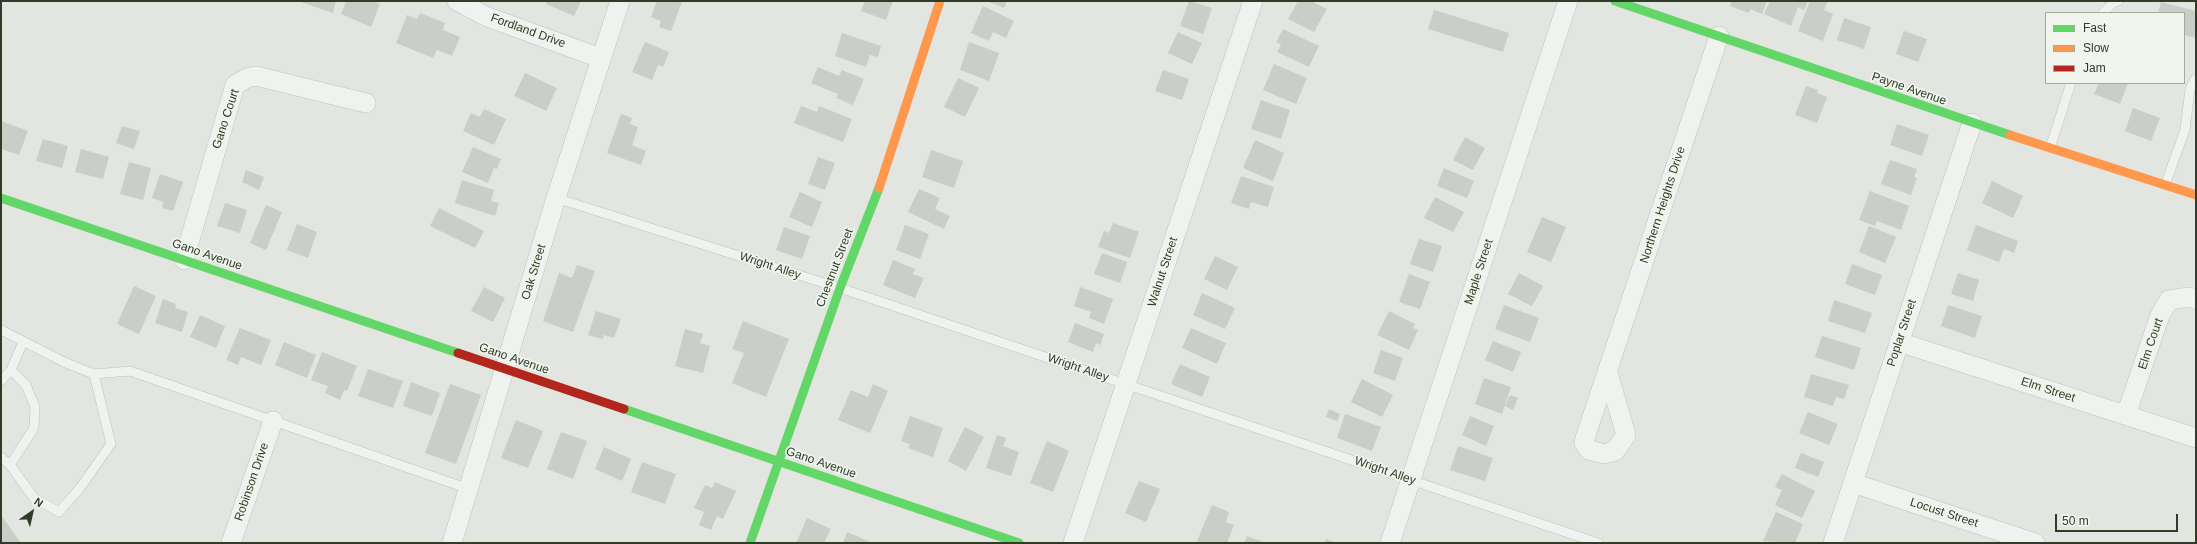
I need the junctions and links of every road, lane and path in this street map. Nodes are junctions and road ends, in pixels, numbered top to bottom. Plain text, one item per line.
1 (457, 1) edge
2 (620, 1) edge
3 (940, 1) edge
4 (1252, 1) edge
5 (1568, 1) edge
6 (1615, 1) edge
7 (2118, 1) edge
8 (2104, 12) edge
9 (1719, 36) junction
10 (600, 58) junction
11 (2196, 78) edge
12 (2071, 84) edge
13 (366, 103) dead end
14 (1972, 123) junction
15 (2050, 148) junction
16 (2165, 185) junction
17 (2196, 195) edge
18 (1, 198) edge
19 (556, 198) junction
20 (184, 260) junction
21 (840, 288) junction
22 (2196, 299) edge
23 (1, 330) edge
24 (23, 342) junction
25 (1899, 342) junction
26 (505, 369) junction
27 (11, 370) junction
28 (1608, 373) dead end
29 (94, 374) junction
30 (1, 381) edge
31 (1126, 384) junction
32 (2126, 415) junction
33 (273, 421) junction
34 (2196, 438) edge
35 (1, 457) edge
36 (778, 461) junction
37 (10, 465) junction
38 (1411, 480) junction
39 (1853, 483) junction
40 (468, 489) junction
41 (231, 543) edge
42 (452, 543) edge
43 (750, 543) edge
44 (1019, 543) edge
45 (1073, 543) edge
46 (1390, 543) edge
47 (1598, 543) edge
48 (1833, 543) edge
49 (2035, 543) edge

1 - 10 street, Fordland Drive
2 - 10 street, Oak Street
3 - 21 street, Chestnut Street
4 - 31 street, Walnut Street
5 - 38 street, Maple Street
6 - 9 street, Payne Avenue
7 - 8 lane
9 - 14 street, Payne Avenue
9 - 28 street, Northern Heights Drive
10 - 19 street, Oak Street
11 - 16 lane
12 - 15 lane
13 - 20 street, Gano Court
14 - 15 street, Payne Avenue
14 - 25 street, Poplar Street
15 - 16 street, Payne Avenue
16 - 17 street, Payne Avenue
18 - 20 street, Gano Avenue
19 - 21 lane, Wright Alley
19 - 26 street, Oak Street
20 - 26 street, Gano Avenue
21 - 31 lane, Wright Alley
21 - 36 street, Chestnut Street
22 - 32 street, Elm Court
23 - 24 lane
24 - 27 lane
24 - 29 lane
25 - 32 street, Elm Street
25 - 39 street, Poplar Street
26 - 36 street, Gano Avenue
26 - 40 street, Oak Street
27 - 30 lane
27 - 37 lane
29 - 33 lane
29 - 37 lane
31 - 38 lane, Wright Alley
31 - 45 street, Walnut Street
32 - 34 street, Elm Street
33 - 40 lane
33 - 41 street, Robinson Drive
35 - 37 lane
36 - 43 street, Chestnut Street
36 - 44 street, Gano Avenue
38 - 46 street, Maple Street
38 - 47 lane, Wright Alley
39 - 48 street, Poplar Street
39 - 49 street, Locust Street
40 - 42 street, Oak Street

